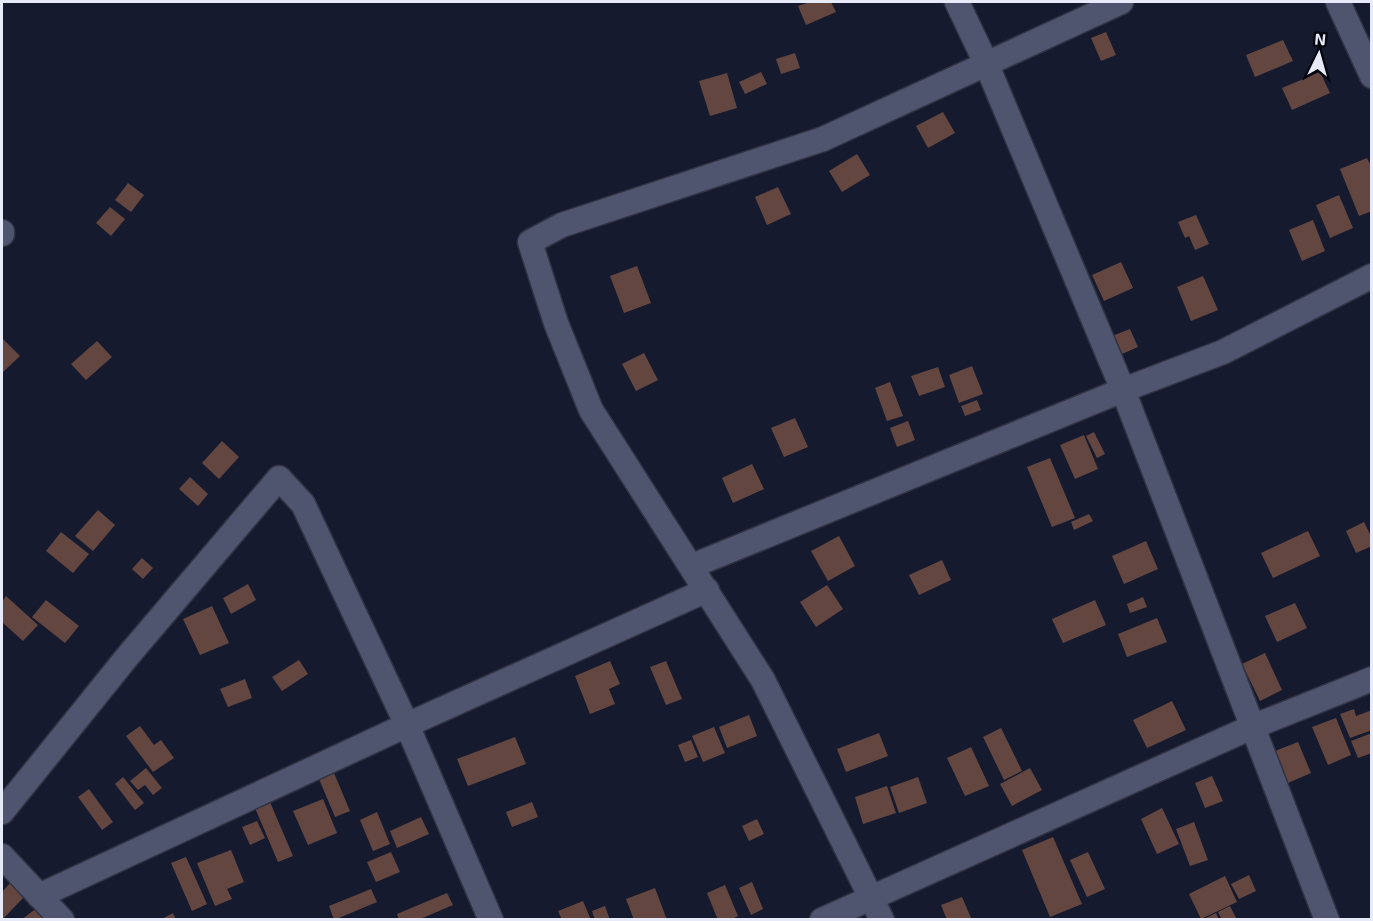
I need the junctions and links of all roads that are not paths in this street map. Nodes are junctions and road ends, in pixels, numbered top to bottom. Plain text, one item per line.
1 (957, 2) edge
2 (1122, 2) edge
3 (1338, 2) edge
4 (986, 63) junction
5 (1371, 76) edge
6 (1371, 276) edge
7 (1123, 390) junction
8 (692, 566) junction
9 (707, 590) junction
10 (1371, 679) edge
11 (407, 725) junction
12 (1252, 727) junction
13 (2, 812) edge
14 (2, 856) edge
15 (39, 896) junction
16 (873, 897) junction
17 (62, 920) edge
18 (491, 920) edge
19 (822, 920) edge
20 (882, 920) edge
21 (1327, 920) edge

1 - 4 street
2 - 4 street
3 - 5 street
4 - 7 street
4 - 8 street
6 - 7 street
7 - 8 street
7 - 12 street
8 - 9 street
9 - 11 street
9 - 16 street
10 - 12 street
11 - 13 street
11 - 15 street
11 - 18 street
12 - 16 street
12 - 21 street
14 - 15 street
15 - 17 street
16 - 19 street
16 - 20 street

